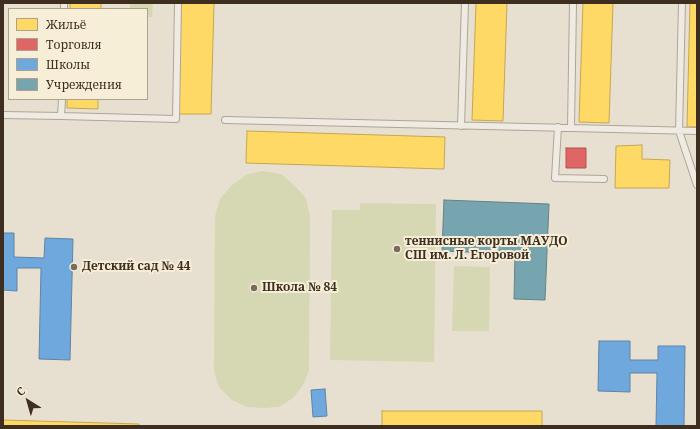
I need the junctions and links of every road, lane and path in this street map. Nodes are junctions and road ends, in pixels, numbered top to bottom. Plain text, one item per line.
1 (178, 3) edge
2 (465, 3) edge
3 (573, 3) edge
4 (682, 3) edge
5 (62, 100) edge
6 (3, 115) edge
7 (61, 116) junction
8 (226, 120) dead end
9 (461, 126) junction
10 (558, 127) junction
11 (571, 128) junction
12 (679, 131) junction
13 (697, 131) edge
14 (604, 179) dead end
15 (697, 185) edge

1 - 7 lane
2 - 9 lane
3 - 11 lane
4 - 12 lane
5 - 7 lane
6 - 7 lane
8 - 9 lane
9 - 10 lane
10 - 11 lane
10 - 14 lane
11 - 12 lane
12 - 13 lane
12 - 15 lane

